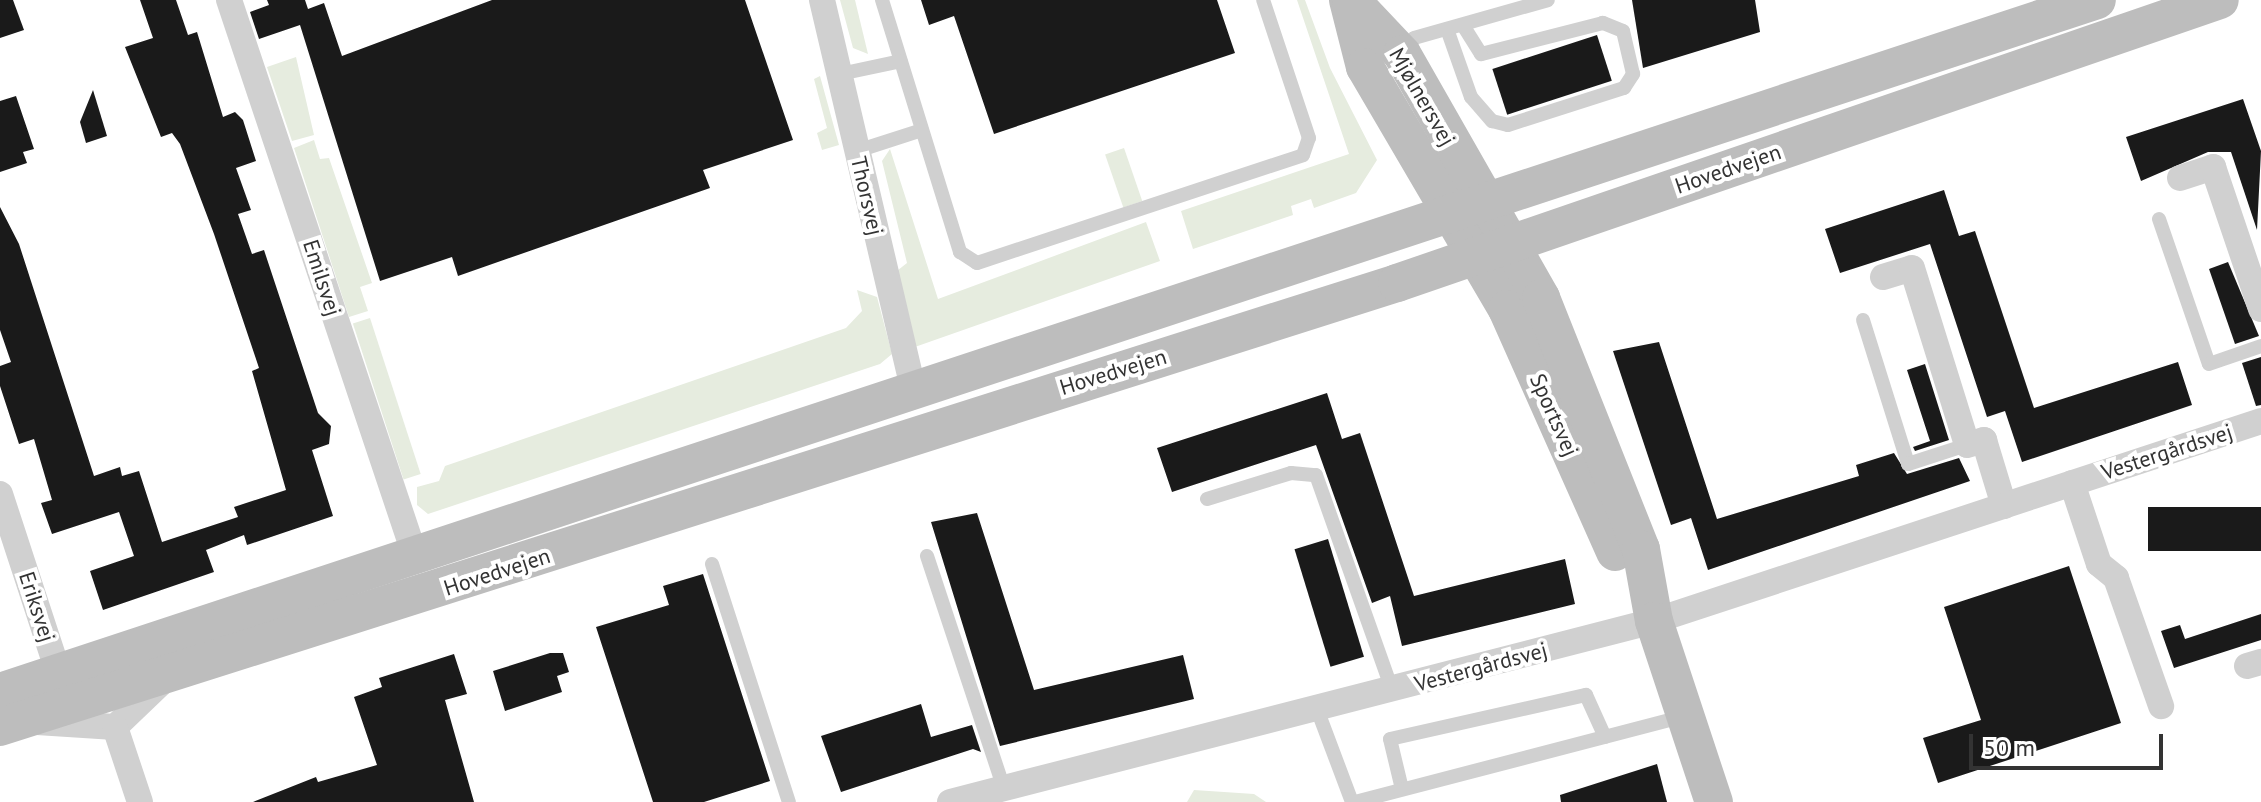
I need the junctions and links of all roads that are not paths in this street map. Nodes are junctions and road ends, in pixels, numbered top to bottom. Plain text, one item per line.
1 (229, 0) edge
2 (822, 0) edge
3 (882, 0) edge
4 (1263, 0) edge
5 (1349, 0) edge
6 (1548, 0) edge
7 (2097, 0) edge
8 (2220, 0) edge
9 (1463, 25) junction
10 (1447, 29) junction
11 (1402, 54) junction
12 (901, 61) junction
13 (840, 74) junction
14 (922, 130) junction
15 (857, 151) junction
16 (2180, 178) dead end
17 (1466, 208) junction
18 (2159, 219) dead end
19 (1492, 251) junction
20 (1883, 277) dead end
21 (2261, 309) edge
22 (1863, 320) dead end
23 (2261, 346) edge
24 (914, 391) junction
25 (2261, 421) edge
26 (1967, 445) junction
27 (2072, 483) junction
28 (0, 494) edge
29 (1207, 499) dead end
30 (2004, 506) junction
31 (415, 556) junction
32 (927, 556) dead end
33 (712, 564) dead end
34 (1654, 621) junction
35 (173, 671) junction
36 (59, 674) junction
37 (1392, 690) junction
38 (2161, 706) dead end
39 (1317, 709) junction
40 (6, 713) edge
41 (1686, 716) junction
42 (115, 727) junction
43 (1605, 737) junction
44 (1402, 789) junction
45 (992, 793) edge
46 (1361, 801) edge
47 (140, 802) edge
48 (789, 802) edge
49 (950, 802) edge
50 (1714, 802) edge

1 - 31 street, Emilsvej
2 - 13 street, Thorsvej
3 - 12 lane
4 - 14 lane
5 - 11 main road, Mjølnersvej
5 - 17 main road, Mjølnersvej
6 - 9 lane
7 - 17 main road, Hovedvejen
8 - 19 main road, Hovedvejen
9 - 10 lane
9 - 10 lane
10 - 11 lane
11 - 17 main road, Mjølnersvej
12 - 13 lane
12 - 14 lane
13 - 15 street, Thorsvej
14 - 15 lane
15 - 24 street, Thorsvej
16 - 21 street
17 - 19 main road, Sportsvej
17 - 24 main road, Hovedvejen
18 - 23 lane
19 - 34 main road, Sportsvej
19 - 35 main road, Hovedvejen
20 - 26 street
22 - 26 lane
24 - 31 main road, Hovedvejen
25 - 27 street, Vestergårdsvej
26 - 30 street
27 - 30 street, Vestergårdsvej
27 - 38 street, Vestergårdsvej
28 - 36 street, Eriksvej
29 - 37 lane
30 - 34 street, Vestergårdsvej
31 - 36 main road, Hovedvejen
32 - 45 lane
33 - 48 lane
34 - 37 street, Vestergårdsvej
34 - 41 main road, Sportsvej
35 - 40 main road, Hovedvejen
35 - 42 street
36 - 40 main road, Hovedvejen
37 - 39 street, Vestergårdsvej
39 - 45 street, Vestergårdsvej
39 - 46 lane
40 - 42 street
41 - 43 lane
41 - 50 main road, Sportsvej
42 - 47 street
43 - 44 lane
43 - 44 lane
44 - 46 lane
45 - 49 street, Vestergårdsvej

